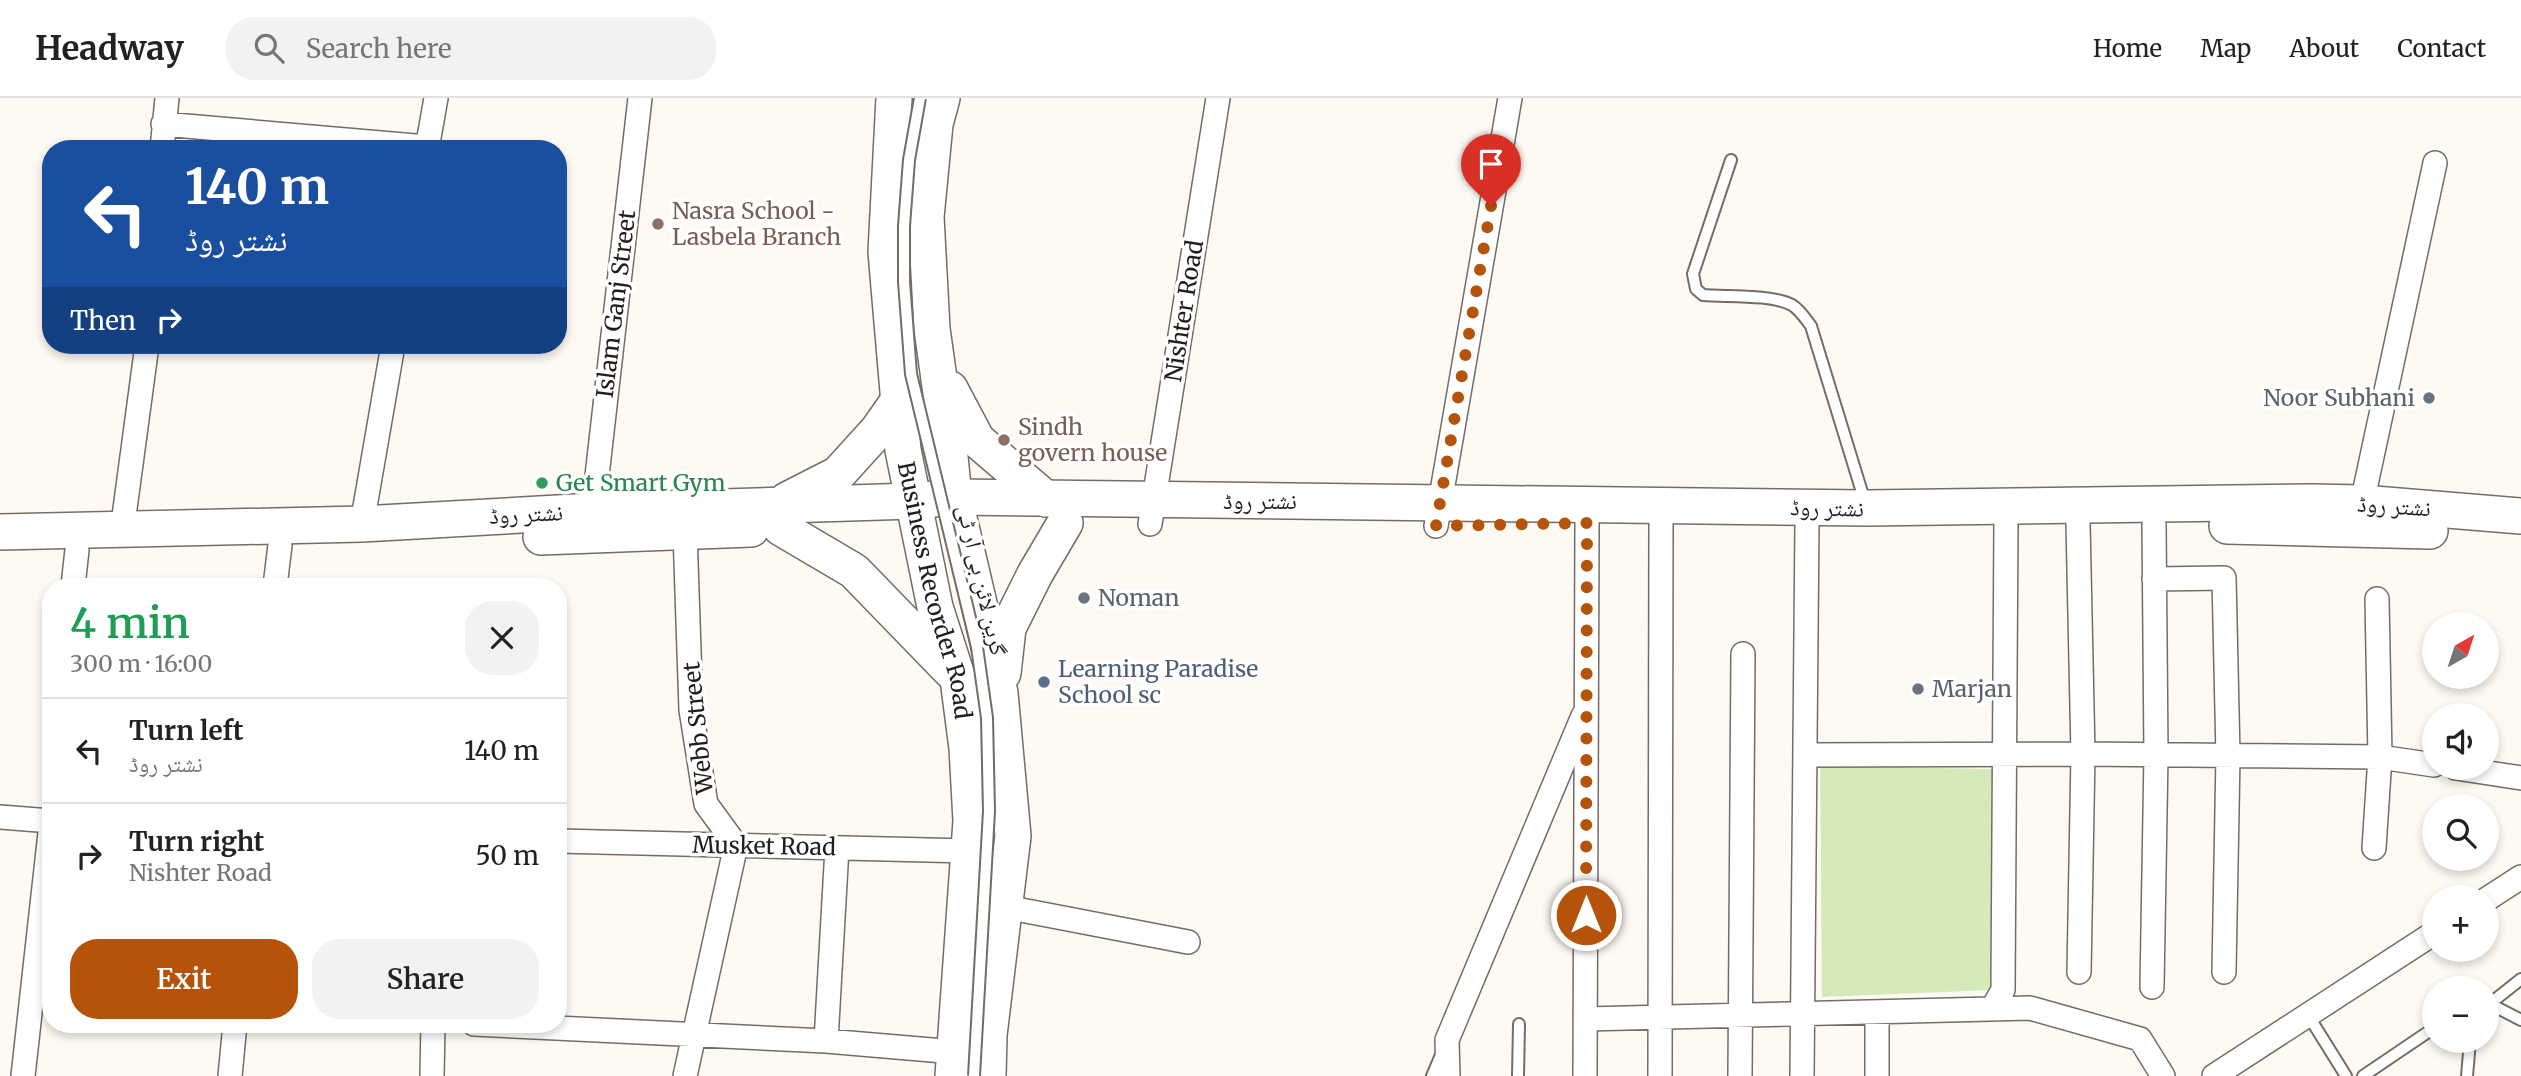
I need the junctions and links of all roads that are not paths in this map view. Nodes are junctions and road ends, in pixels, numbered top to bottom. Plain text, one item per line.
1 (167, 98) edge
2 (436, 98) edge
3 (640, 98) edge
4 (1219, 98) edge
5 (1510, 98) edge
6 (916, 105) edge
7 (163, 124) junction
8 (162, 140) edge
9 (284, 140) edge
10 (428, 140) edge
11 (1731, 160) dead end
12 (2435, 163) dead end
13 (932, 329) junction
14 (145, 354) edge
15 (391, 354) edge
16 (899, 400) junction
17 (2362, 503) junction
18 (1867, 508) junction
19 (957, 509) junction
20 (593, 511) junction
21 (916, 511) junction
22 (1056, 511) junction
23 (1152, 512) junction
24 (1438, 514) junction
25 (779, 516) junction
26 (2521, 516) edge
27 (1807, 522) junction
28 (2006, 522) junction
29 (1587, 523) junction
30 (1661, 523) junction
31 (2078, 523) junction
32 (362, 524) junction
33 (2154, 524) junction
34 (122, 531) junction
35 (0, 532) edge
36 (685, 533) junction
37 (2521, 537) edge
38 (279, 545) junction
39 (77, 550) junction
40 (0, 553) edge
41 (74, 578) edge
42 (276, 578) edge
43 (2154, 579) junction
44 (2377, 599) dead end
45 (1743, 654) dead end
46 (958, 679) junction
47 (1000, 693) junction
48 (1587, 707) junction
49 (2004, 754) junction
50 (2082, 754) junction
51 (1805, 755) junction
52 (2156, 755) junction
53 (2228, 756) junction
54 (2380, 757) junction
55 (2422, 763) edge
56 (2499, 775) edge
57 (2521, 778) edge
58 (0, 817) edge
59 (42, 821) edge
60 (567, 842) edge
61 (736, 845) junction
62 (837, 848) junction
63 (2374, 848) dead end
64 (969, 852) junction
65 (2521, 877) edge
66 (2499, 891) edge
67 (42, 904) edge
68 (1006, 907) junction
69 (2422, 941) edge
70 (1188, 942) dead end
71 (2078, 972) dead end
72 (2224, 972) dead end
73 (2521, 979) edge
74 (2152, 986) dead end
75 (2499, 996) edge
76 (1992, 1009) junction
77 (2499, 1010) edge
78 (1877, 1012) junction
79 (1802, 1013) junction
80 (1740, 1015) junction
81 (2308, 1015) junction
82 (1660, 1017) junction
83 (1586, 1019) junction
84 (2521, 1020) edge
85 (1519, 1024) dead end
86 (567, 1029) edge
87 (234, 1033) edge
88 (433, 1033) edge
89 (693, 1036) junction
90 (2422, 1036) edge
91 (1447, 1040) junction
92 (826, 1041) junction
93 (2469, 1053) edge
94 (961, 1068) edge
95 (23, 1076) edge
96 (230, 1076) edge
97 (432, 1076) edge
98 (685, 1076) edge
99 (988, 1076) edge
100 (1432, 1076) edge
101 (1448, 1076) edge
102 (1518, 1076) edge
103 (1585, 1076) edge
104 (1660, 1076) edge
105 (1740, 1076) edge
106 (1802, 1076) edge
107 (1877, 1076) edge
108 (2163, 1076) edge
109 (2214, 1076) edge
110 (2346, 1076) edge
111 (2362, 1076) edge
112 (2467, 1076) edge

1 - 7 street
2 - 10 street
3 - 20 street, Islam Ganj Street
4 - 23 street, Nishter Road
5 - 24 street
6 - 13 main road, Business Recorder Road
6 - 16 main road, Business Recorder Road
6 - 94 lane, گرین لائن بی آر ٹی, bridge
7 - 8 street
7 - 9 street
11 - 18 lane
12 - 17 street
13 - 19 main road, Business Recorder Road
13 - 22 main road
14 - 34 street
15 - 32 street
16 - 21 main road, Business Recorder Road
16 - 25 main road
17 - 18 main road, نشتر روڈ
17 - 26 main road, نشتر روڈ
18 - 24 main road, نشتر روڈ
19 - 21 main road, نشتر روڈ
19 - 22 main road, نشتر روڈ
19 - 47 main road, Business Recorder Road
20 - 25 main road, نشتر روڈ
20 - 32 main road, نشتر روڈ
21 - 25 main road, نشتر روڈ
21 - 46 main road, Business Recorder Road
22 - 23 main road, نشتر روڈ
22 - 47 main road
23 - 24 main road, نشتر روڈ
24 - 29 main road, نشتر روڈ
25 - 36 main road, نشتر روڈ
25 - 46 main road
27 - 28 main road, نشتر روڈ
27 - 30 main road, نشتر روڈ
27 - 51 street
28 - 31 main road, نشتر روڈ
28 - 49 street
29 - 30 main road, نشتر روڈ
29 - 48 street
30 - 82 street
31 - 33 main road, نشتر روڈ
31 - 50 street
32 - 34 main road, نشتر روڈ
33 - 37 main road, نشتر روڈ
33 - 43 street
34 - 35 main road, نشتر روڈ
36 - 38 main road, نشتر روڈ
36 - 61 street, Webb Street
38 - 39 main road, نشتر روڈ
38 - 42 street
39 - 40 main road, نشتر روڈ
39 - 41 street
43 - 52 street
43 - 53 street
44 - 54 street
45 - 80 street
46 - 64 main road, Business Recorder Road
47 - 68 main road, Business Recorder Road
48 - 83 street
48 - 91 street
49 - 50 street
49 - 51 street
49 - 76 street
50 - 52 street
50 - 71 street
51 - 79 street
52 - 53 street
52 - 74 street
53 - 54 street
53 - 72 street
54 - 55 street
54 - 63 street
56 - 57 street
58 - 59 street
60 - 61 street, Musket Road
61 - 62 street, Musket Road
61 - 89 street
62 - 64 street, Musket Road
62 - 92 street
64 - 94 main road, Business Recorder Road
65 - 66 street
67 - 95 street
68 - 70 street
68 - 99 main road, Business Recorder Road
69 - 81 street
73 - 75 lane
76 - 78 street
76 - 108 street
77 - 84 lane
78 - 79 street
78 - 107 street
79 - 80 street
79 - 106 street
80 - 82 street
80 - 105 street
81 - 109 street
81 - 110 lane
82 - 83 street
82 - 104 street
83 - 103 street
85 - 102 lane
86 - 89 street
87 - 96 street
88 - 97 street
89 - 92 street
89 - 98 street
90 - 111 lane
91 - 100 lane
91 - 101 street
92 - 94 street
93 - 112 lane

